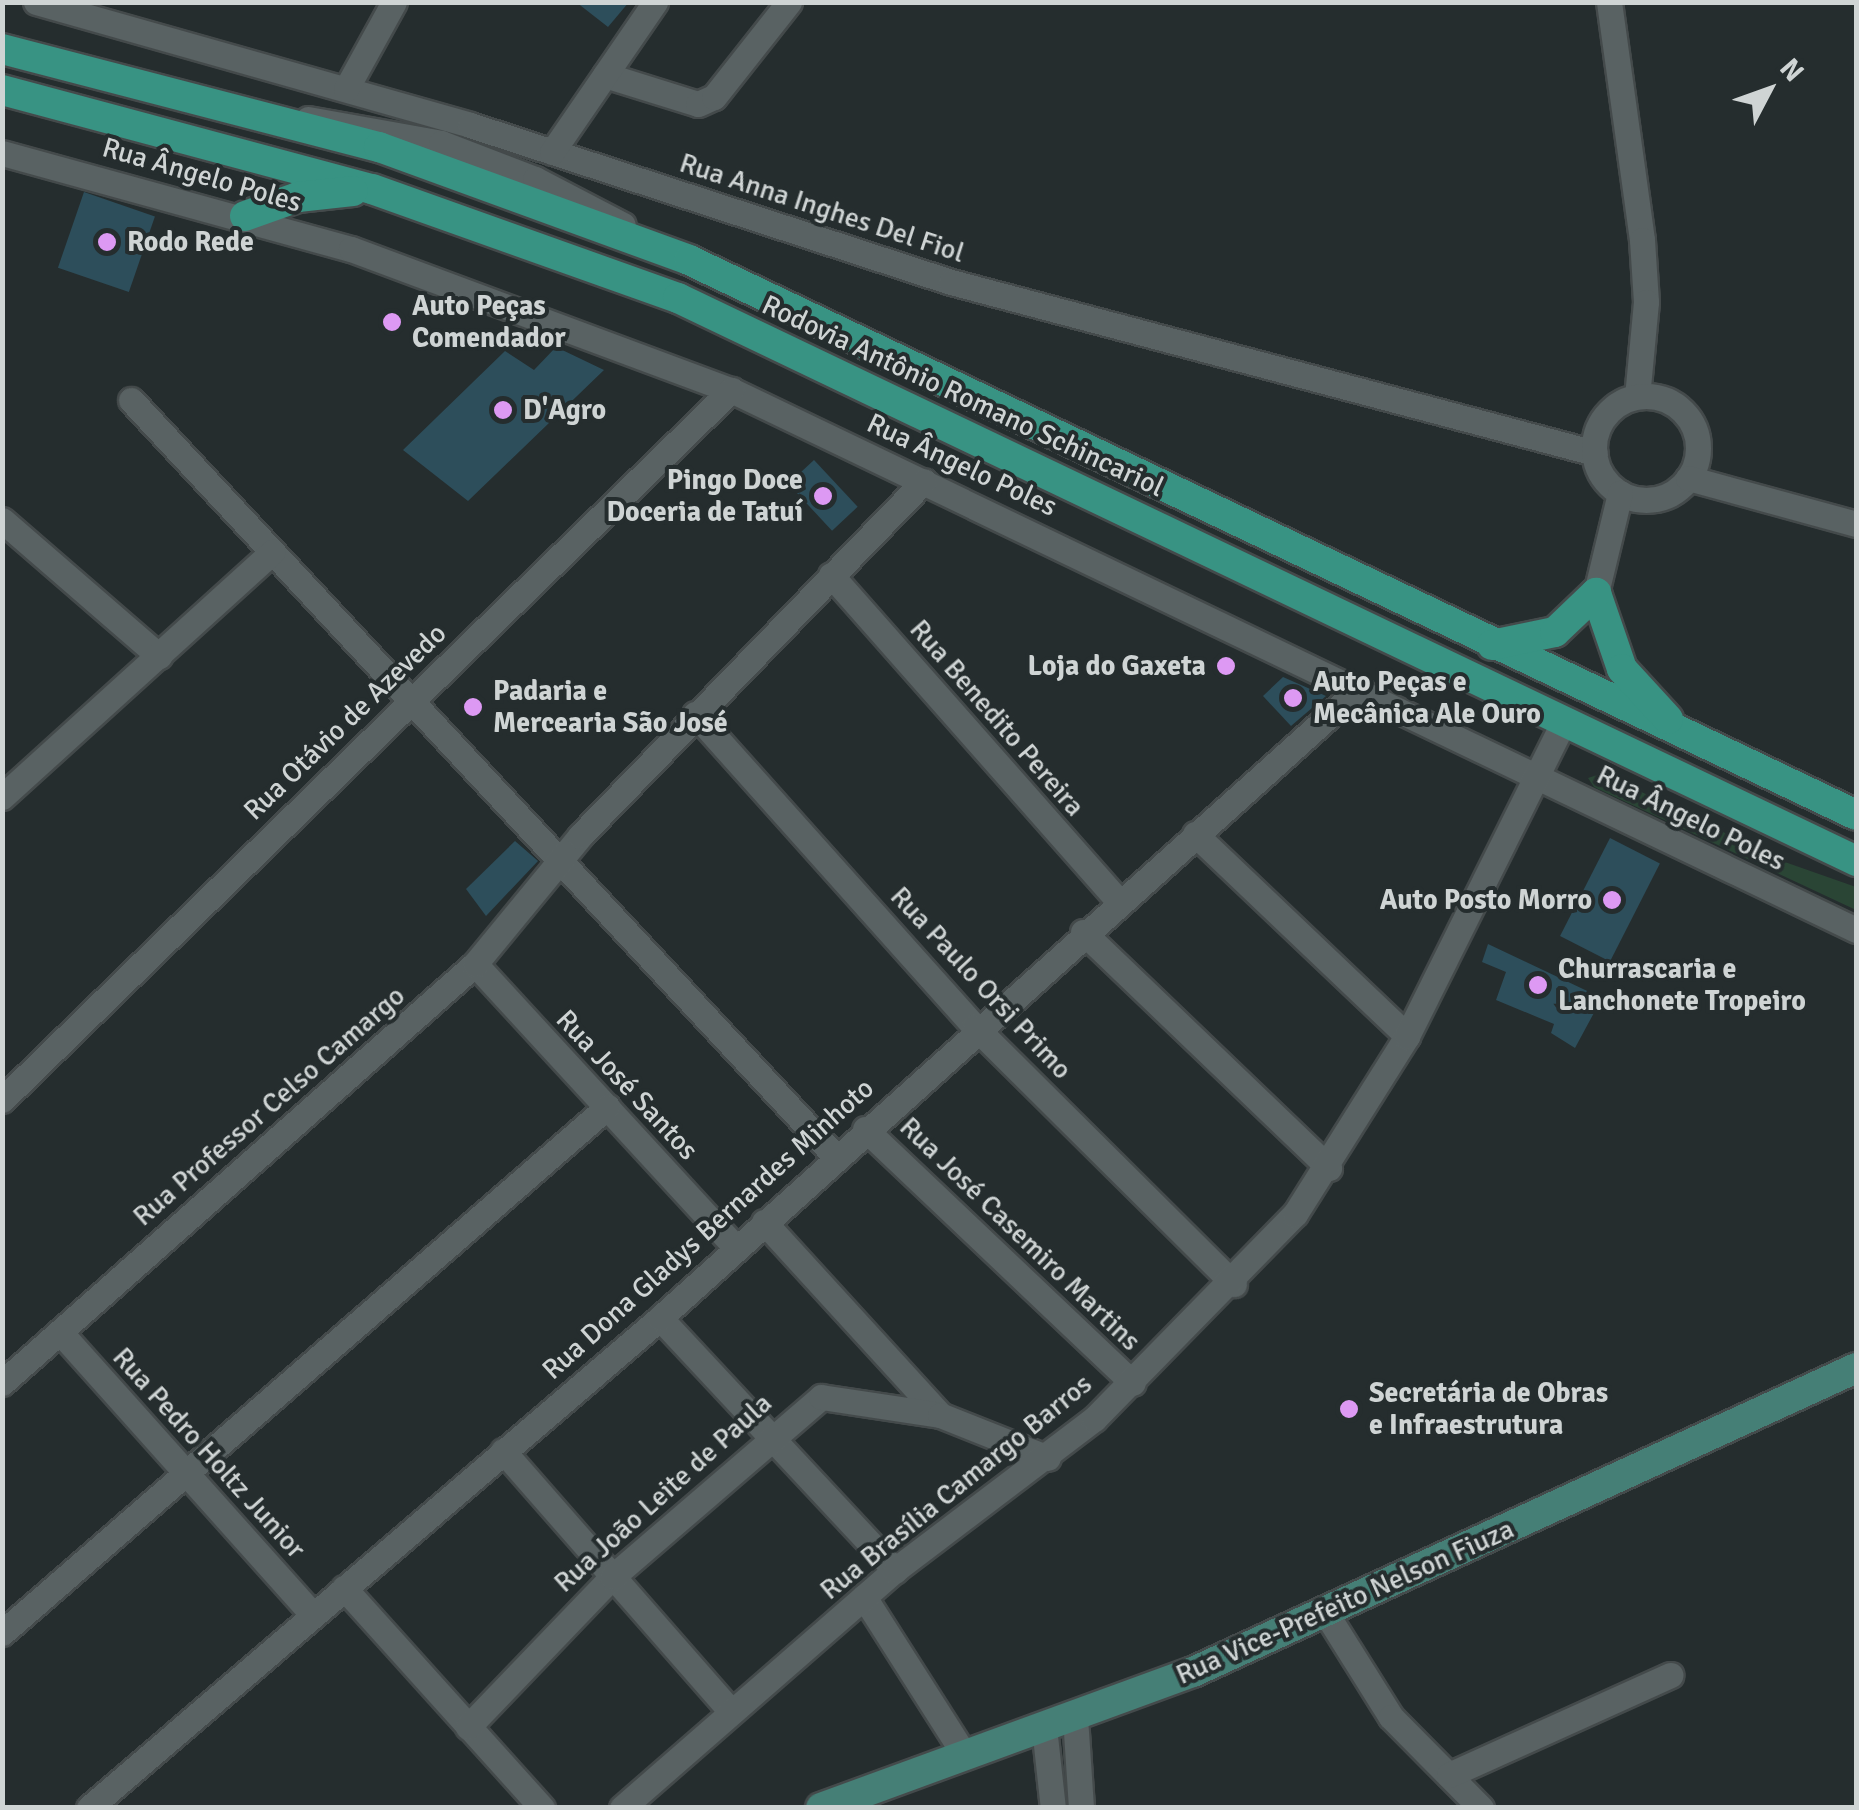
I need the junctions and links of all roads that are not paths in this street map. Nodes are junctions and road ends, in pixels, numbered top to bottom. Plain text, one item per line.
1 (36, 2) edge
2 (394, 2) edge
3 (655, 2) edge
4 (788, 2) edge
5 (1610, 2) edge
6 (2, 49) edge
7 (605, 75) junction
8 (346, 89) junction
9 (2, 90) edge
10 (552, 152) junction
11 (2, 153) edge
12 (372, 189) junction
13 (245, 216) junction
14 (731, 390) junction
15 (1637, 397) junction
16 (131, 400) dead end
17 (1595, 453) junction
18 (1688, 478) junction
19 (924, 481) junction
20 (1620, 493) junction
21 (2, 520) edge
22 (1856, 524) edge
23 (272, 552) junction
24 (832, 575) junction
25 (1596, 593) junction
26 (1492, 646) junction
27 (159, 656) junction
28 (1360, 688) junction
29 (410, 700) junction
30 (695, 714) junction
31 (1564, 721) junction
32 (1684, 735) junction
33 (1538, 776) junction
34 (2, 797) edge
35 (1856, 815) edge
36 (1195, 834) junction
37 (560, 860) junction
38 (1856, 861) edge
39 (1118, 900) junction
40 (1856, 930) edge
41 (1084, 932) junction
42 (474, 964) junction
43 (975, 1027) junction
44 (1407, 1036) junction
45 (2, 1100) edge
46 (607, 1107) junction
47 (865, 1128) junction
48 (835, 1156) junction
49 (1329, 1168) junction
50 (764, 1222) junction
51 (735, 1247) junction
52 (1234, 1284) junction
53 (660, 1318) junction
54 (60, 1332) junction
55 (1856, 1368) edge
56 (2, 1383) edge
57 (1133, 1383) junction
58 (940, 1415) junction
59 (769, 1435) junction
60 (503, 1451) junction
61 (1048, 1458) junction
62 (187, 1469) junction
63 (895, 1570) junction
64 (612, 1577) junction
65 (344, 1588) junction
66 (864, 1596) junction
67 (313, 1615) junction
68 (1327, 1615) junction
69 (2, 1633) edge
70 (1670, 1676) dead end
71 (730, 1710) junction
72 (1075, 1716) junction
73 (468, 1727) junction
74 (1044, 1727) junction
75 (964, 1754) junction
76 (1449, 1775) junction
77 (89, 1808) edge
78 (542, 1808) edge
79 (622, 1808) edge
80 (822, 1808) edge
81 (1052, 1808) edge
82 (1081, 1808) edge
83 (1482, 1808) edge

1 - 8 street, Rua Anna Inghes Del Fiol
2 - 8 street
3 - 7 street
4 - 7 street
5 - 15 street
6 - 26 highway, Rodovia Antônio Romano Schincariol
7 - 10 street
8 - 10 street, Rua Anna Inghes Del Fiol
9 - 12 highway, Rodovia Antônio Romano Schincariol
10 - 17 street, Rua Anna Inghes Del Fiol
11 - 13 street, Rua Ângelo Poles
12 - 13 highway
12 - 31 highway, Rodovia Antônio Romano Schincariol
13 - 14 street, Rua Ângelo Poles
14 - 19 street, Rua Ângelo Poles
14 - 29 street, Rua Otávio de Azevedo
15 - 17 street
15 - 18 street
16 - 23 street
17 - 20 street
18 - 20 street
18 - 22 street
19 - 24 street, Rua Professor Celso Camargo
19 - 28 street, Rua Ângelo Poles
20 - 25 street
21 - 27 street
23 - 27 street
23 - 29 street
24 - 30 street, Rua Professor Celso Camargo
24 - 39 street, Rua Benedito Pereira
25 - 26 highway
25 - 32 highway
26 - 32 highway, Rodovia Antônio Romano Schincariol
27 - 34 street
28 - 33 street, Rua Ângelo Poles
28 - 36 street, Rua Dona Gladys Bernardes Minhoto
29 - 37 street
29 - 45 street, Rua Otávio de Azevedo
30 - 37 street, Rua Professor Celso Camargo
30 - 43 street, Rua Paulo Orsi Primo
31 - 33 street, Rua Brasília Camargo Barros
31 - 38 highway, Rodovia Antônio Romano Schincariol
32 - 35 highway, Rodovia Antônio Romano Schincariol
33 - 40 street, Rua Ângelo Poles
33 - 44 street, Rua Brasília Camargo Barros
36 - 39 street, Rua Dona Gladys Bernardes Minhoto
36 - 44 street
37 - 42 street, Rua Professor Celso Camargo
37 - 48 street
39 - 41 street, Rua Dona Gladys Bernardes Minhoto
41 - 43 street, Rua Dona Gladys Bernardes Minhoto
41 - 49 street
42 - 46 street, Rua José Santos
42 - 54 street, Rua Professor Celso Camargo
43 - 47 street, Rua Dona Gladys Bernardes Minhoto
43 - 52 street, Rua Paulo Orsi Primo
44 - 49 street, Rua Brasília Camargo Barros
46 - 51 street, Rua José Santos
46 - 62 street
47 - 48 street, Rua Dona Gladys Bernardes Minhoto
47 - 57 street, Rua José Casemiro Martins
48 - 50 street, Rua Dona Gladys Bernardes Minhoto
49 - 52 street, Rua Brasília Camargo Barros
50 - 51 street, Rua Dona Gladys Bernardes Minhoto
50 - 58 street, Rua João Leite de Paula
51 - 53 street, Rua Dona Gladys Bernardes Minhoto
52 - 57 street, Rua Brasília Camargo Barros
53 - 59 street
53 - 60 street, Rua Dona Gladys Bernardes Minhoto
54 - 56 street, Rua Professor Celso Camargo
54 - 62 street, Rua Pedro Holtz Junior
55 - 68 main road, Rua Vice-Prefeito Nelson Fiuza
57 - 61 street, Rua Brasília Camargo Barros
58 - 59 street, Rua João Leite de Paula
58 - 61 street, Rua João Leite de Paula
59 - 63 street
59 - 64 street, Rua João Leite de Paula
60 - 64 street
60 - 65 street, Rua Dona Gladys Bernardes Minhoto
61 - 63 street, Rua Brasília Camargo Barros
62 - 67 street, Rua Pedro Holtz Junior
62 - 69 street
63 - 66 street, Rua Brasília Camargo Barros
64 - 71 street
64 - 73 street, Rua João Leite de Paula
65 - 67 street, Rua Dona Gladys Bernardes Minhoto
65 - 73 street
66 - 71 street, Rua Brasília Camargo Barros
66 - 75 street
67 - 77 street, Rua Dona Gladys Bernardes Minhoto
68 - 72 main road, Rua Vice-Prefeito Nelson Fiuza
68 - 76 street
70 - 76 street
71 - 79 street, Rua Brasília Camargo Barros
72 - 74 main road, Rua Vice-Prefeito Nelson Fiuza
72 - 82 street
73 - 78 street
74 - 75 main road, Rua Vice-Prefeito Nelson Fiuza
74 - 81 street
75 - 80 main road, Rua Vice-Prefeito Nelson Fiuza
76 - 83 street

